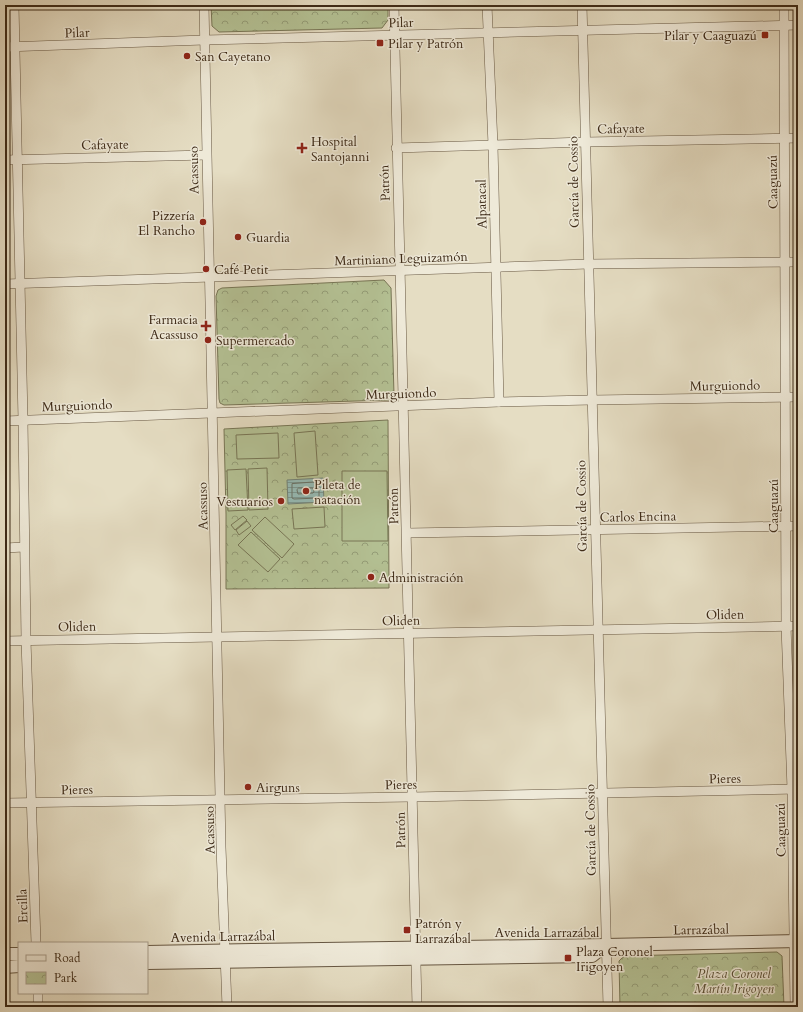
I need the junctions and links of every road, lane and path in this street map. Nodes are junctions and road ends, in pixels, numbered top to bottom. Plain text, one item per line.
1 (14, 5) edge
2 (204, 5) edge
3 (394, 5) edge
4 (487, 5) edge
5 (582, 5) edge
6 (784, 5) edge
7 (798, 25) edge
8 (784, 26) junction
9 (582, 30) junction
10 (488, 34) junction
11 (394, 36) junction
12 (204, 40) junction
13 (5, 47) edge
14 (15, 47) junction
15 (785, 138) junction
16 (798, 138) edge
17 (585, 142) junction
18 (493, 145) junction
19 (396, 148) junction
20 (206, 155) junction
21 (5, 160) edge
22 (18, 160) junction
23 (786, 262) junction
24 (798, 262) edge
25 (588, 264) junction
26 (496, 268) junction
27 (400, 271) junction
28 (209, 277) junction
29 (20, 283) junction
30 (5, 284) edge
31 (786, 397) junction
32 (798, 397) edge
33 (592, 400) junction
34 (499, 402) junction
35 (404, 406) junction
36 (213, 412) junction
37 (23, 420) junction
38 (5, 421) edge
39 (798, 526) edge
40 (786, 527) junction
41 (595, 529) junction
42 (407, 533) junction
43 (24, 547) junction
44 (5, 548) edge
45 (786, 626) junction
46 (798, 626) edge
47 (598, 629) junction
48 (409, 632) junction
49 (216, 636) junction
50 (26, 640) junction
51 (5, 641) edge
52 (795, 789) edge
53 (602, 793) junction
54 (412, 797) junction
55 (221, 800) junction
56 (5, 803) edge
57 (32, 803) junction
58 (796, 941) edge
59 (36, 942) edge
60 (606, 945) junction
61 (148, 952) edge
62 (416, 953) junction
63 (5, 954) edge
64 (18, 954) edge
65 (226, 956) junction
66 (148, 963) edge
67 (18, 966) edge
68 (5, 967) edge
69 (38, 994) edge
70 (38, 1007) edge
71 (227, 1007) edge
72 (417, 1007) edge
73 (608, 1007) edge
74 (795, 1007) edge

1 - 14 street, Ercilla
2 - 12 street, Acassuso
3 - 11 street, Patrón
4 - 10 street, Alpatacal
5 - 9 street, García de Cossio
6 - 8 street, Caaguazú
7 - 8 street, Pilar
8 - 9 street, Pilar
8 - 15 street, Caaguazú
9 - 10 street, Pilar
9 - 17 street, García de Cossio
10 - 11 street, Pilar
10 - 18 street, Alpatacal
11 - 12 street, Pilar
11 - 19 street, Patrón
12 - 14 street, Pilar
12 - 20 street, Acassuso
13 - 14 street, Pilar
14 - 22 street, Ercilla
15 - 16 street, Cafayate
15 - 17 street, Cafayate
15 - 23 street, Caaguazú
17 - 18 street, Cafayate
17 - 25 street, García de Cossio
18 - 19 street, Cafayate
18 - 26 street, Alpatacal
19 - 27 street, Patrón
20 - 22 street, Cafayate
20 - 28 street, Acassuso
21 - 22 street, Cafayate
22 - 29 street, Ercilla
23 - 24 street, Martiniano Leguizamón
23 - 25 street, Martiniano Leguizamón
23 - 31 street, Caaguazú
25 - 26 street, Martiniano Leguizamón
25 - 33 street, García de Cossio
26 - 27 street, Martiniano Leguizamón
26 - 34 street, Alpatacal
27 - 28 street, Martiniano Leguizamón
27 - 35 street, Patrón
28 - 29 street, Martiniano Leguizamón
28 - 36 street, Acassuso
29 - 30 street, Martiniano Leguizamón
29 - 37 street, Ercilla
31 - 32 street, Murguiondo
31 - 33 street, Murguiondo
31 - 40 street, Caaguazú
33 - 34 street, Murguiondo
33 - 41 street, García de Cossio
34 - 35 street, Murguiondo
35 - 36 street, Murguiondo
35 - 42 street, Patrón
36 - 37 street, Murguiondo
36 - 49 street, Acassuso
37 - 38 street, Murguiondo
37 - 43 street, Ercilla
39 - 40 street, Carlos Encina
40 - 41 street, Carlos Encina
40 - 45 street, Caaguazú
41 - 42 street, Carlos Encina
41 - 47 street, García de Cossio
42 - 48 street, Patrón
43 - 44 street
43 - 50 street, Ercilla
45 - 46 street, Oliden
45 - 47 street, Oliden
45 - 52 street, Caaguazú
47 - 48 street, Oliden
47 - 53 street, García de Cossio
48 - 49 street, Oliden
48 - 54 street, Patrón
49 - 50 street, Oliden
49 - 55 street, Acassuso
50 - 51 street, Oliden
50 - 57 street, Ercilla
52 - 53 street, Pieres
52 - 58 street, Caaguazú
53 - 54 street, Pieres
53 - 60 street, García de Cossio
54 - 55 street, Pieres
54 - 62 street, Patrón
55 - 57 street, Pieres
55 - 65 street, Acassuso
56 - 57 street, Pieres
57 - 59 street, Ercilla
58 - 60 street, Larrazábal
58 - 74 street, Caaguazú
60 - 62 street, Avenida Larrazábal
60 - 73 street, García de Cossio
61 - 65 street, Avenida Larrazábal
62 - 65 street, Avenida Larrazábal
62 - 72 street, Patrón
63 - 64 street
65 - 66 street, Avenida Larrazábal
65 - 71 street, Acassuso
67 - 68 street
69 - 70 street

